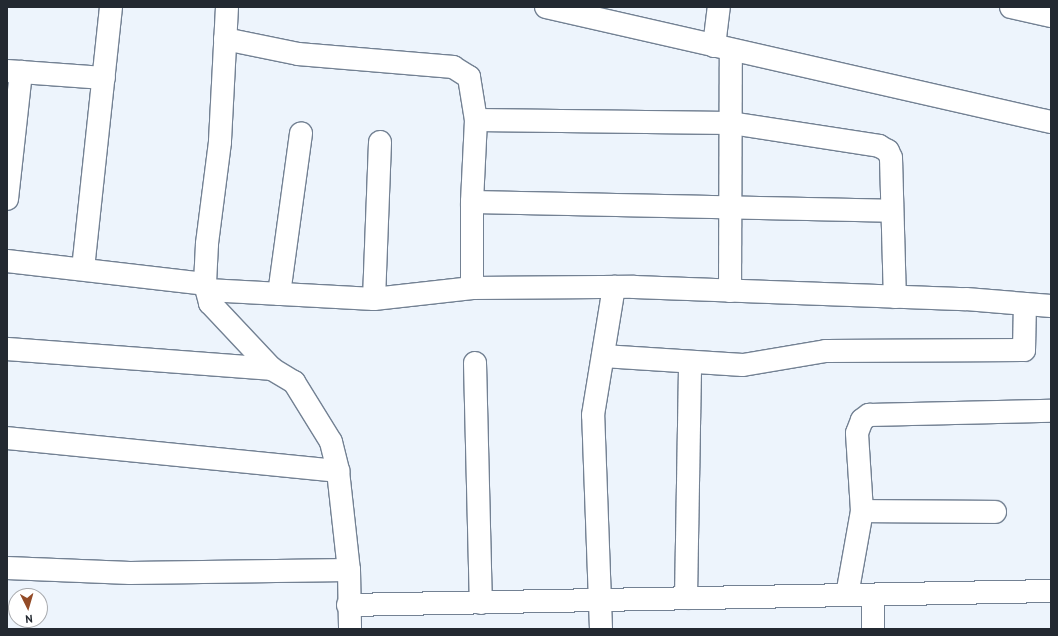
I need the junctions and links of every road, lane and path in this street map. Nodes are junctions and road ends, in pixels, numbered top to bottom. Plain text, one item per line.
1 (111, 7) edge
2 (227, 7) edge
3 (546, 7) edge
4 (719, 7) edge
5 (1011, 7) edge
6 (1051, 16) edge
7 (225, 39) junction
8 (722, 48) junction
9 (14, 71) edge
10 (104, 78) junction
11 (476, 120) junction
12 (1051, 122) edge
13 (730, 123) junction
14 (301, 133) dead end
15 (380, 142) dead end
16 (7, 199) edge
17 (472, 202) junction
18 (730, 207) junction
19 (892, 211) junction
20 (7, 261) edge
21 (83, 269) junction
22 (206, 287) junction
23 (614, 287) junction
24 (472, 288) junction
25 (730, 291) junction
26 (279, 294) junction
27 (895, 297) junction
28 (374, 299) junction
29 (1025, 304) junction
30 (1051, 306) edge
31 (7, 349) edge
32 (602, 356) junction
33 (690, 362) junction
34 (475, 363) dead end
35 (272, 369) junction
36 (1051, 411) edge
37 (7, 438) edge
38 (338, 471) junction
39 (862, 511) junction
40 (995, 512) dead end
41 (7, 568) edge
42 (349, 570) junction
43 (1051, 591) edge
44 (847, 595) junction
45 (874, 595) junction
46 (686, 598) junction
47 (600, 600) junction
48 (481, 603) junction
49 (348, 605) junction
50 (350, 629) edge
51 (601, 629) edge
52 (873, 629) edge

1 - 10 street
2 - 7 street
3 - 8 street
4 - 8 street
5 - 6 street
7 - 11 street
7 - 22 street
8 - 12 street
8 - 13 street
9 - 10 street
9 - 16 street
10 - 21 street
11 - 13 street
11 - 17 street
13 - 18 street
13 - 19 street
14 - 26 street
15 - 28 street
17 - 18 street
17 - 24 street
18 - 19 street
18 - 25 street
19 - 27 street
20 - 21 street
21 - 22 street
22 - 26 street
22 - 35 street
23 - 24 street
23 - 25 street
23 - 32 street
24 - 28 street
25 - 27 street
26 - 28 street
27 - 29 street
29 - 30 street
29 - 33 street
31 - 35 street
32 - 33 street
32 - 47 street
33 - 46 street
34 - 48 street
35 - 38 street
36 - 39 street
37 - 38 street
38 - 42 street
39 - 40 street
39 - 44 street
41 - 42 street
42 - 49 street
43 - 45 street
44 - 45 street
44 - 46 street
45 - 52 street
46 - 47 street
47 - 48 street
47 - 51 street
48 - 49 street
49 - 50 street

